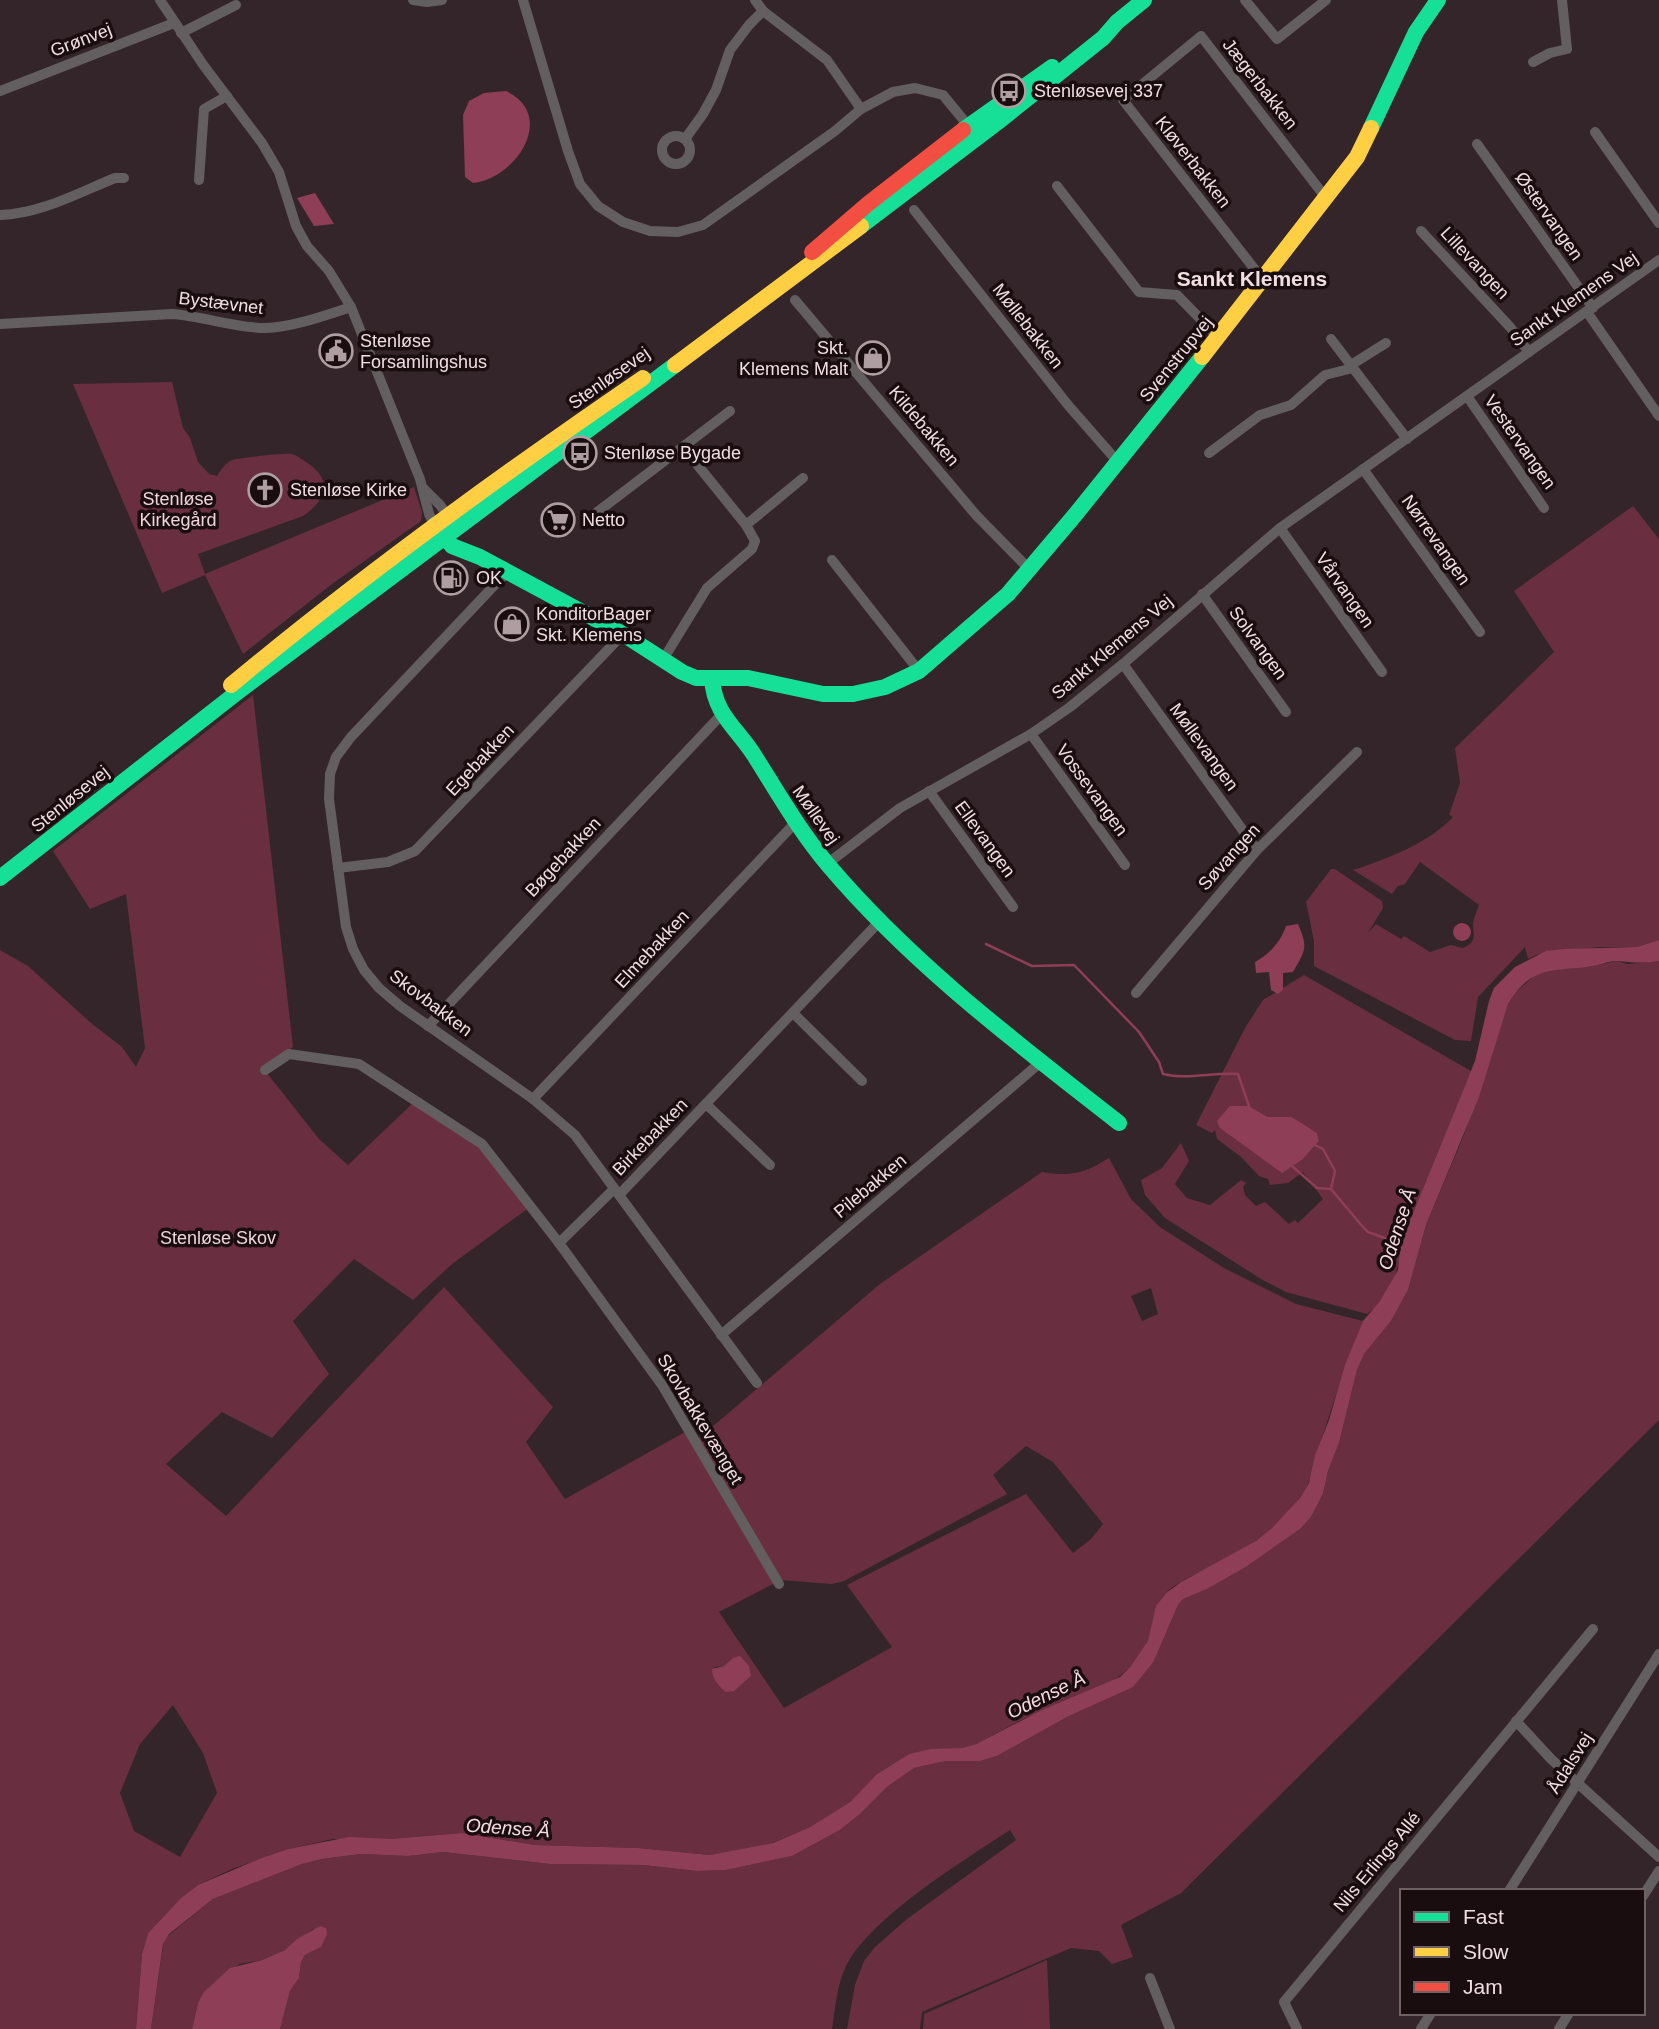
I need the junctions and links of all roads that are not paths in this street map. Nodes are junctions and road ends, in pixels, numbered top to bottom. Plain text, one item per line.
1 (160, 0) edge
2 (413, 0) edge
3 (442, 0) edge
4 (523, 0) edge
5 (755, 0) edge
6 (1144, 0) edge
7 (1245, 0) edge
8 (1438, 0) edge
9 (1562, 0) edge
10 (1321, 2) edge
11 (236, 5) dead end
12 (764, 11) junction
13 (174, 23) junction
14 (181, 33) junction
15 (1533, 62) dead end
16 (1158, 71) joint
17 (0, 91) edge
18 (227, 96) junction
19 (861, 109) junction
20 (973, 132) junction
21 (1595, 132) dead end
22 (685, 139) dead end
23 (1477, 144) dead end
24 (124, 178) dead end
25 (199, 180) dead end
26 (1057, 186) dead end
27 (1326, 198) junction
28 (914, 210) dead end
29 (0, 215) edge
30 (1659, 223) edge
31 (1421, 231) dead end
32 (1659, 260) edge
33 (1263, 280) junction
34 (795, 300) dead end
35 (351, 307) junction
36 (1590, 310) junction
37 (0, 324) edge
38 (1218, 337) junction
39 (1331, 339) dead end
40 (1386, 343) dead end
41 (1529, 352) junction
42 (1352, 366) junction
43 (1467, 396) junction
44 (730, 411) dead end
45 (1659, 415) edge
46 (1407, 439) junction
47 (683, 447) junction
48 (1209, 453) dead end
49 (1117, 461) junction
50 (1363, 468) junction
51 (803, 478) dead end
52 (1544, 508) dead end
53 (592, 516) dead end
54 (746, 525) junction
55 (446, 527) junction
56 (1280, 528) junction
57 (832, 560) dead end
58 (1030, 570) junction
59 (507, 572) junction
60 (1202, 594) junction
61 (1480, 632) dead end
62 (623, 634) junction
63 (664, 658) junction
64 (1123, 664) junction
65 (919, 671) junction
66 (1382, 672) dead end
67 (712, 678) junction
68 (1286, 712) dead end
69 (723, 713) junction
70 (1031, 734) junction
71 (1357, 752) dead end
72 (929, 791) junction
73 (796, 822) junction
74 (1257, 850) junction
75 (827, 864) junction
76 (1125, 865) dead end
77 (338, 868) junction
78 (0, 878) edge
79 (1013, 907) dead end
80 (880, 922) junction
81 (1136, 993) dead end
82 (793, 1013) junction
83 (428, 1026) junction
84 (1041, 1062) junction
85 (265, 1070) dead end
86 (862, 1081) dead end
87 (533, 1099) junction
88 (706, 1104) junction
89 (1119, 1123) dead end
90 (770, 1165) dead end
91 (617, 1192) junction
92 (559, 1243) junction
93 (721, 1335) junction
94 (757, 1383) dead end
95 (779, 1584) dead end
96 (1593, 1629) dead end
97 (1659, 1654) edge
98 (1516, 1721) junction
99 (1577, 1783) junction
100 (1659, 1857) edge
101 (1659, 1871) edge
102 (1510, 1889) edge
103 (1645, 1893) edge
104 (1150, 1978) dead end
105 (1170, 2029) edge
106 (1297, 2029) edge

1 - 13 street
2 - 3 street
4 - 19 street
5 - 12 street
6 - 20 street, Stenløsevej
7 - 10 street
8 - 27 street, Svenstrupvej
9 - 15 street
11 - 14 street
12 - 19 street
12 - 22 street
13 - 14 street
13 - 17 street, Grønvej
14 - 18 street
16 - 27 street, Jægerbakken
16 - 33 street, Kløverbakken
18 - 25 street
18 - 35 street
19 - 20 street
20 - 55 street, Stenløsevej
21 - 30 street
23 - 36 street, Østervangen
24 - 29 street
26 - 38 street
27 - 33 street, Svenstrupvej
28 - 49 street, Møllebakken
31 - 41 street, Lillevangen
32 - 36 street, Sankt Klemens Vej
33 - 38 street, Svenstrupvej
34 - 58 street, Kildebakken
35 - 37 street, Bystævnet
35 - 55 street
36 - 41 street, Sankt Klemens Vej
36 - 45 street, Østervangen
38 - 49 street, Svenstrupvej
39 - 42 street
40 - 42 street
41 - 43 street, Sankt Klemens Vej
42 - 46 street
42 - 48 street
43 - 46 street, Sankt Klemens Vej
43 - 52 street, Vestervangen
44 - 47 street
46 - 50 street, Sankt Klemens Vej
47 - 53 street
47 - 54 street
49 - 58 street, Svenstrupvej
50 - 56 street, Sankt Klemens Vej
50 - 61 street, Nørrevangen
51 - 54 street
54 - 63 street
55 - 59 street
55 - 78 street, Stenløsevej
56 - 60 street, Sankt Klemens Vej
56 - 66 street, Vårvangen
57 - 65 street
58 - 65 street, Svenstrupvej
59 - 62 street
59 - 77 street, Skovbakken
60 - 64 street, Sankt Klemens Vej
60 - 68 street, Solvangen
62 - 63 street
62 - 77 street, Egebakken
63 - 67 street
64 - 70 street, Sankt Klemens Vej
64 - 74 street, Møllevangen
65 - 67 street, Svenstrupvej
67 - 69 street, Møllevej
69 - 73 street, Møllevej
69 - 83 street, Bøgebakken
70 - 72 street, Sankt Klemens Vej
70 - 76 street, Vossevangen
71 - 74 street, Søvangen
72 - 75 street, Sankt Klemens Vej
72 - 79 street, Ellevangen
73 - 75 street, Møllevej
73 - 87 street, Elmebakken
74 - 81 street, Søvangen
75 - 80 street, Møllevej
77 - 83 street, Skovbakken
80 - 82 street, Birkebakken
80 - 84 street, Møllevej
82 - 86 street
82 - 88 street, Birkebakken
83 - 87 street, Skovbakken
84 - 89 street, Møllevej
84 - 93 street, Pilebakken
85 - 92 street, Skovbakkevænget
87 - 91 street, Skovbakken
88 - 90 street, Birkebakken
88 - 91 street, Birkebakken
91 - 92 street
91 - 93 street, Skovbakken
92 - 95 street, Skovbakkevænget
93 - 94 street, Skovbakken
96 - 98 street, Nils Erlings Allé
97 - 99 street, Ådalsvej
98 - 99 street
98 - 106 street, Nils Erlings Allé
99 - 100 street
99 - 102 street, Ådalsvej
101 - 103 street
104 - 105 street

